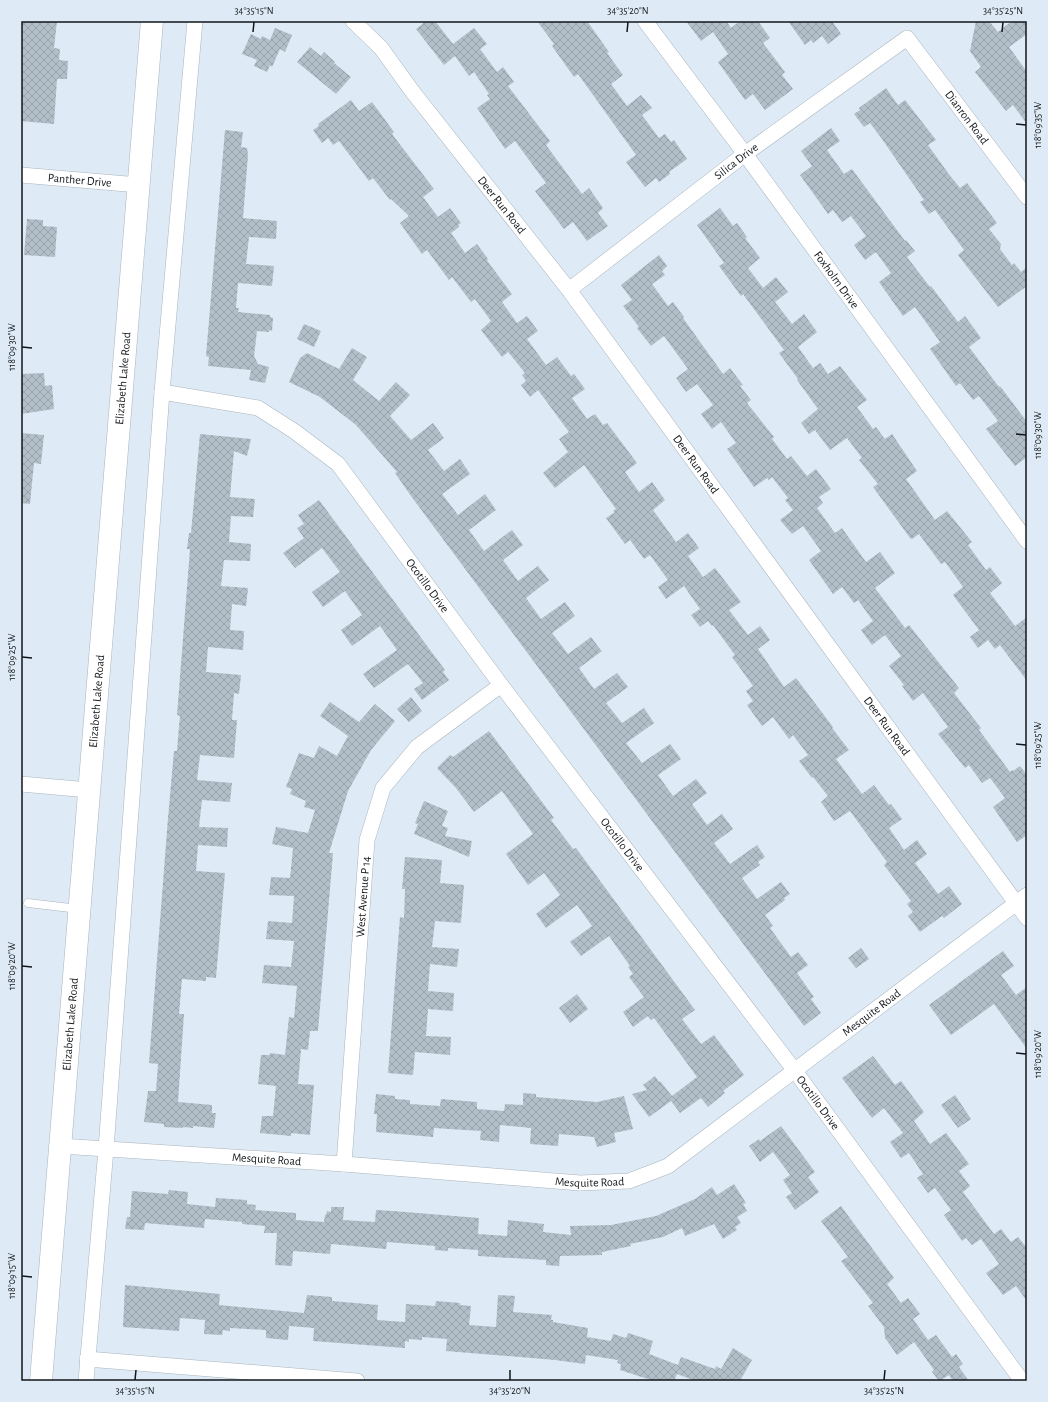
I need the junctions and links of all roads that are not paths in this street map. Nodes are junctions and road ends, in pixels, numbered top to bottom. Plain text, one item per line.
1 (152, 21) edge
2 (195, 21) edge
3 (353, 21) edge
4 (645, 21) edge
5 (907, 38) joint
6 (745, 154) junction
7 (21, 175) edge
8 (139, 185) junction
9 (1027, 197) edge
10 (569, 290) junction
11 (162, 392) junction
12 (1027, 541) edge
13 (500, 685) junction
14 (21, 784) edge
15 (89, 790) junction
16 (1022, 899) edge
17 (28, 903) dead end
18 (80, 910) junction
19 (1027, 918) edge
20 (795, 1071) junction
21 (60, 1146) junction
22 (106, 1149) junction
23 (344, 1164) junction
24 (87, 1360) junction
25 (42, 1381) edge
26 (86, 1381) edge
27 (356, 1381) edge
28 (1022, 1381) edge

1 - 8 main road, Elizabeth Lake Road
2 - 11 street
3 - 10 street, Deer Run Road
4 - 6 street, Foxholm Drive
5 - 6 street, Silica Drive
5 - 9 street, Dianron Road
6 - 10 street, Silica Drive
6 - 12 street, Foxholm Drive
7 - 8 street, Panther Drive
8 - 15 main road, Elizabeth Lake Road
10 - 16 street, Deer Run Road
11 - 13 street, Ocotillo Drive
11 - 22 street
13 - 20 street, Ocotillo Drive
13 - 23 street, West Avenue P 14
14 - 15 street
15 - 18 main road, Elizabeth Lake Road
16 - 19 street, Deer Run Road
16 - 20 street, Mesquite Road
17 - 18 lane
18 - 21 main road, Elizabeth Lake Road
20 - 23 street, Mesquite Road
20 - 28 street, Ocotillo Drive
21 - 22 street, Mesquite Road
21 - 25 main road, Elizabeth Lake Road
22 - 23 street, Mesquite Road
22 - 24 street
24 - 26 street
24 - 27 street

